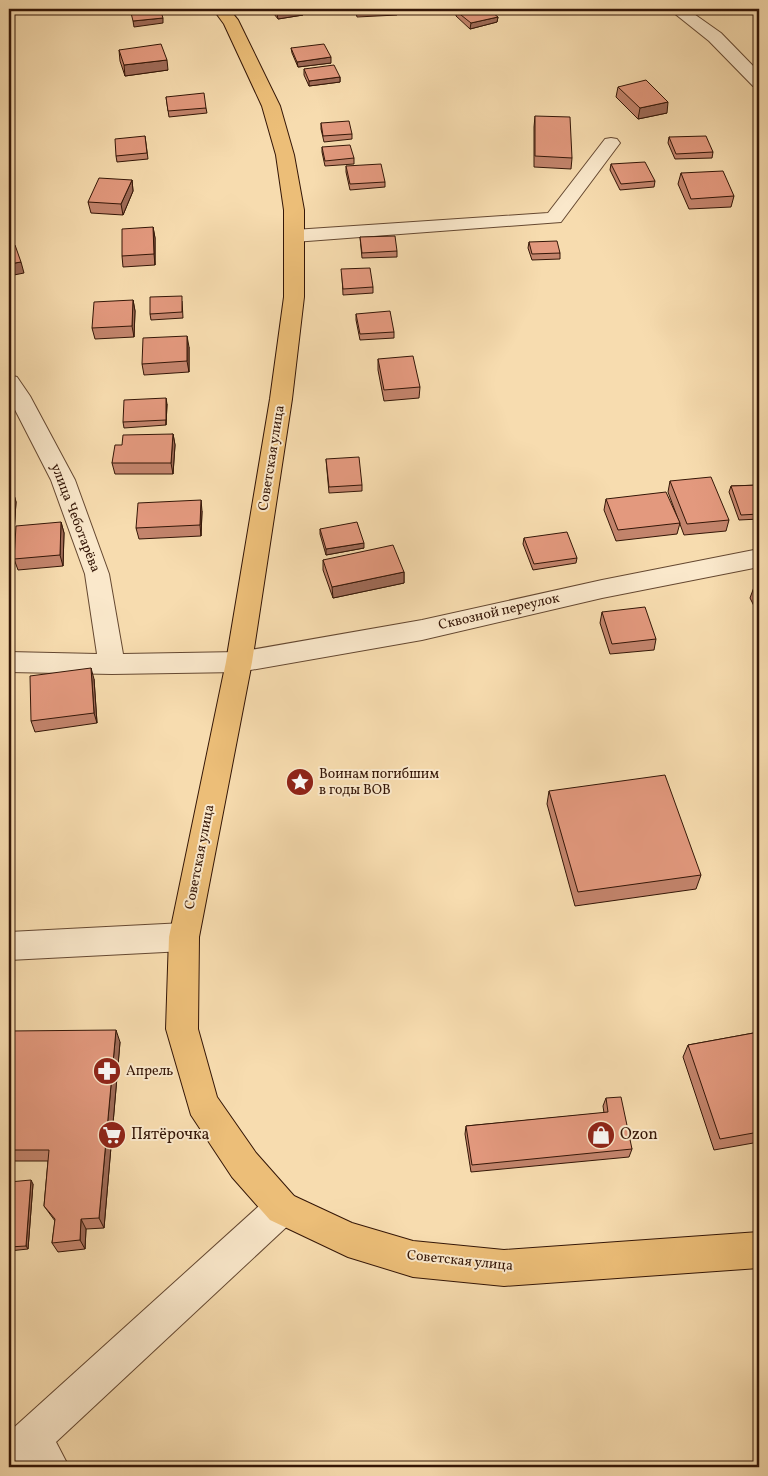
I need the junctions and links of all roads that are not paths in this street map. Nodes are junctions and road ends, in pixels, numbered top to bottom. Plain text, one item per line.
1 (221, 9) edge
2 (677, 9) edge
3 (759, 82) edge
4 (611, 144) dead end
5 (294, 236) junction
6 (9, 382) edge
7 (759, 558) edge
8 (9, 662) edge
9 (239, 662) junction
10 (112, 664) junction
11 (184, 936) junction
12 (9, 946) edge
13 (282, 1208) junction
14 (759, 1250) edge
15 (30, 1455) edge

1 - 5 main road, Советская улица
2 - 3 street
4 - 5 street
5 - 9 main road, Советская улица
6 - 10 street, улица Чеботарёва
7 - 9 street, Сквозной переулок
8 - 10 street
9 - 10 street
9 - 11 main road, Советская улица
11 - 12 street
11 - 13 main road, Советская улица
13 - 14 main road, Советская улица
13 - 15 street

